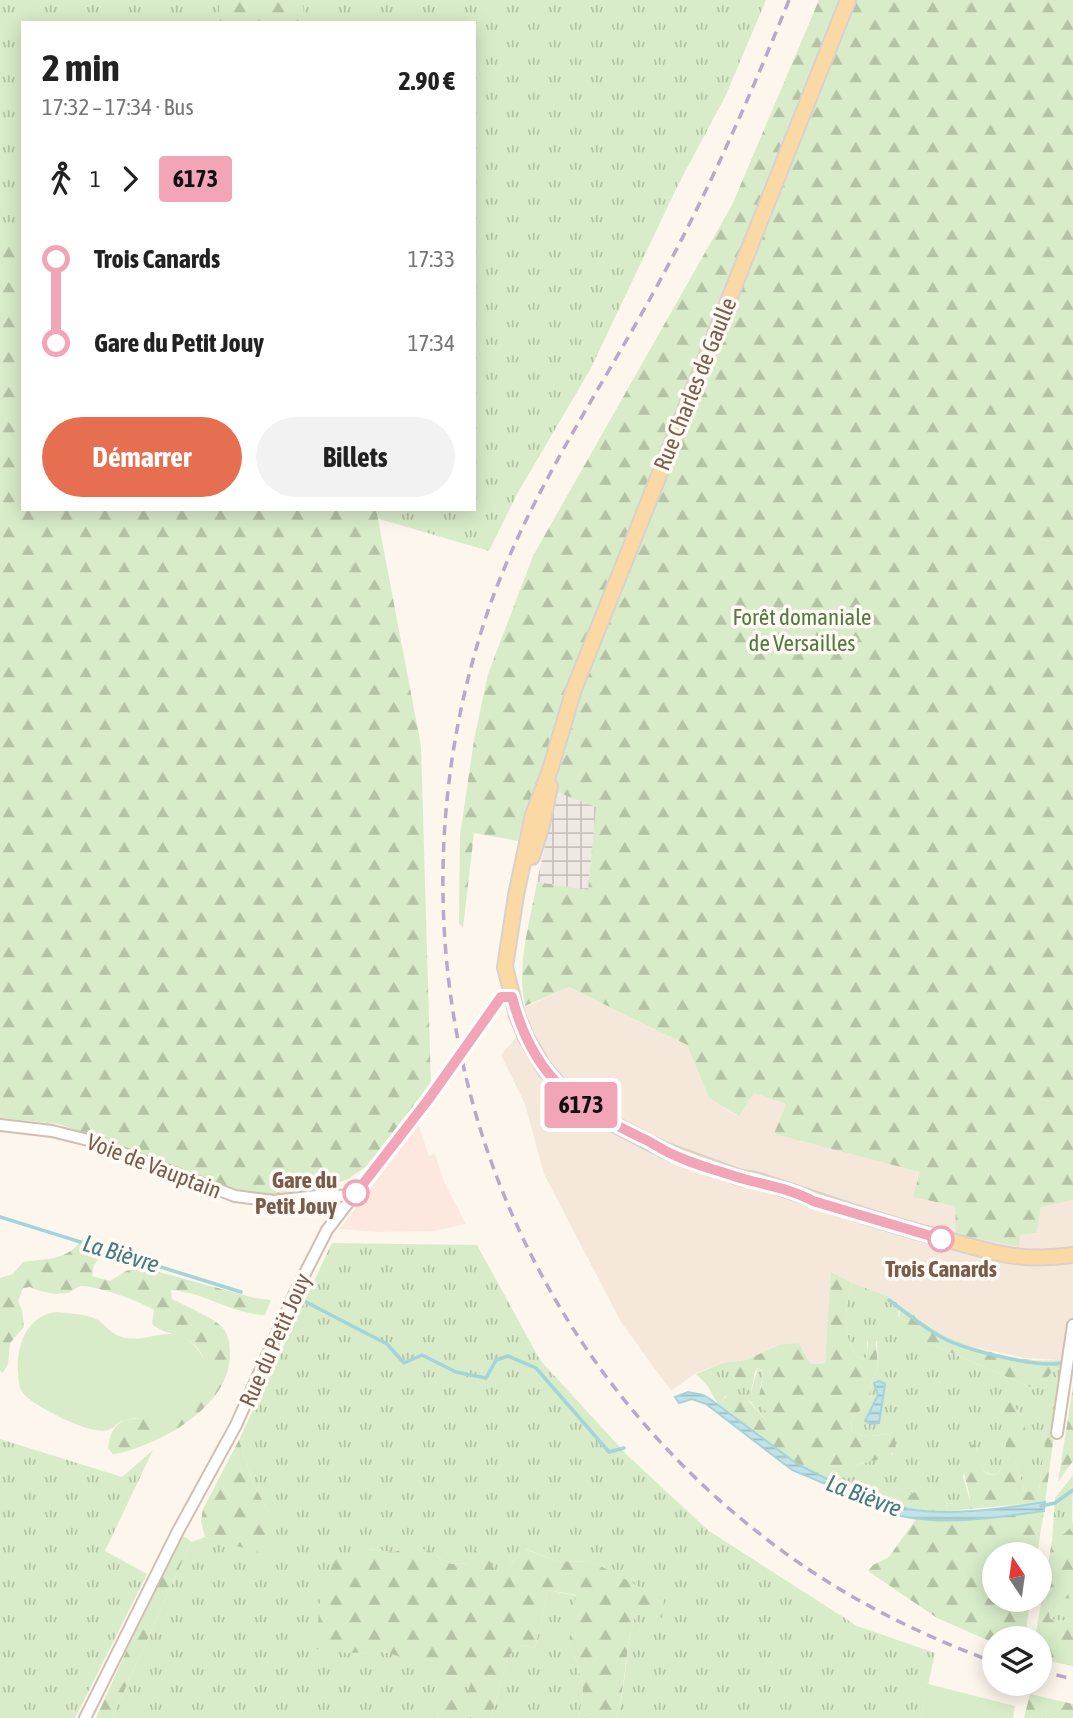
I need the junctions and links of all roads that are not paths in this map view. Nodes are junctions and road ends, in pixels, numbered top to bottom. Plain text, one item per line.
1 (848, 0) edge
2 (512, 997) junction
3 (0, 1125) edge
4 (350, 1200) junction
5 (1073, 1255) edge
6 (1073, 1325) edge
7 (1057, 1433) dead end
8 (85, 1718) edge

1 - 2 main road, Rue Charles de Gaulle
2 - 4 street, Rue du Petit Jouy
2 - 5 main road, Rue Charles de Gaulle
3 - 4 street, Voie de Vauptain
4 - 8 street, Rue du Petit Jouy
6 - 7 street

